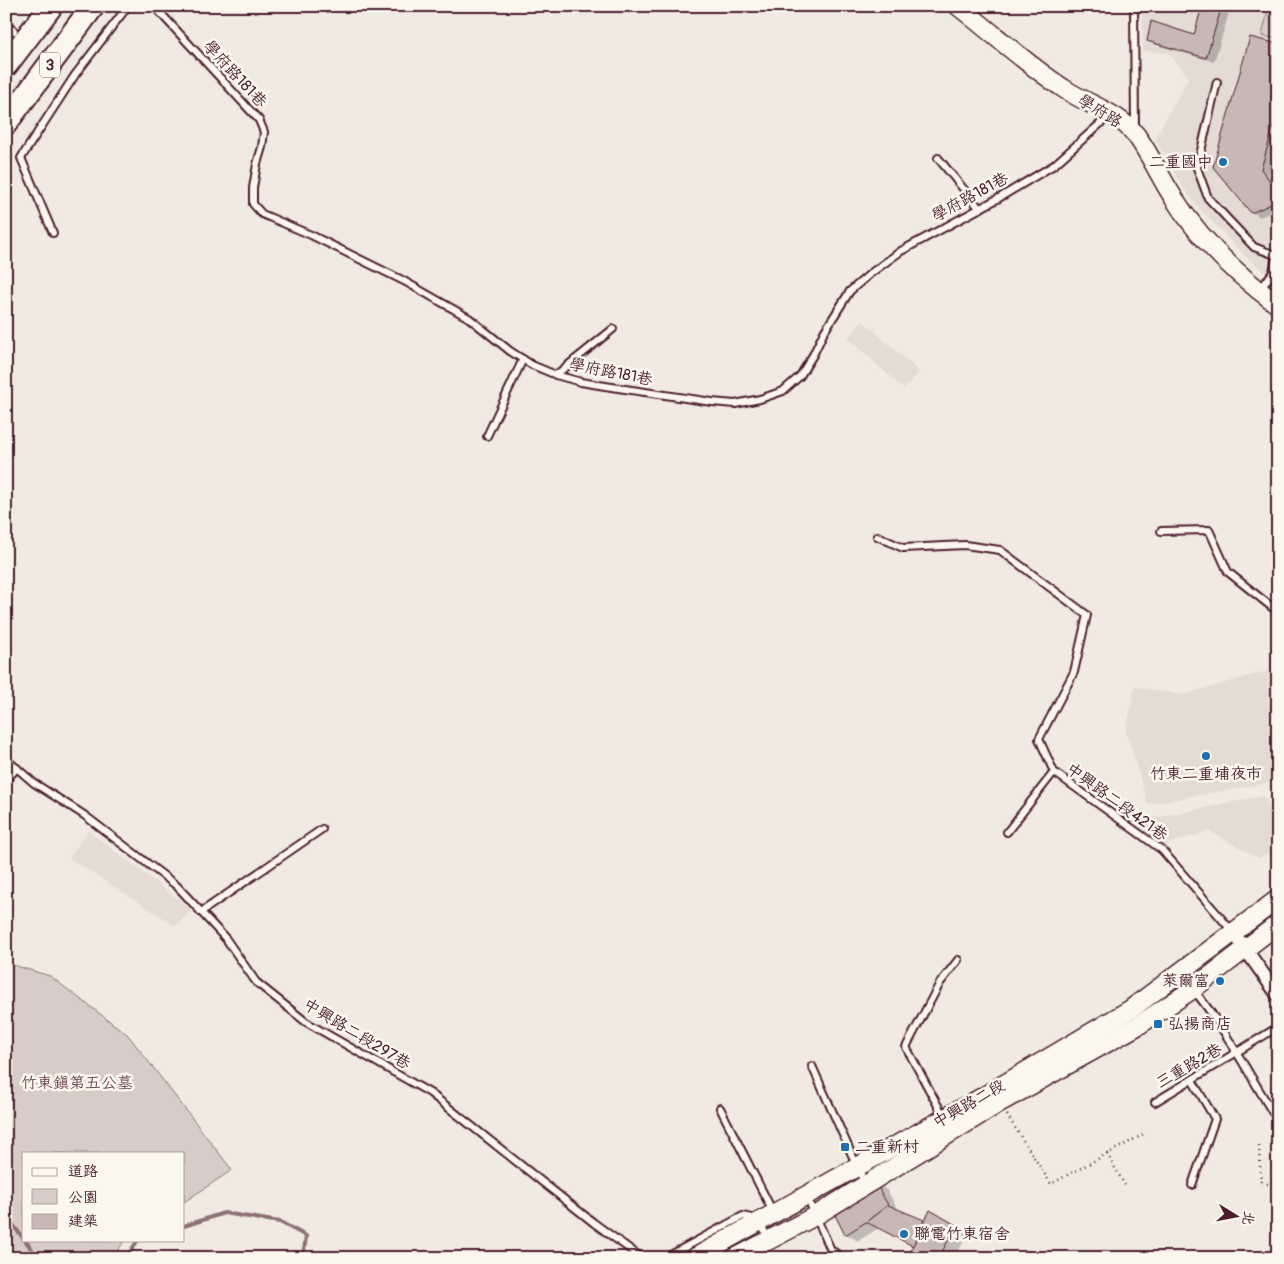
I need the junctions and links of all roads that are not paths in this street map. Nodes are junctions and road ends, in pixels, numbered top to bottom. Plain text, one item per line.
1 (51, 6) edge
2 (93, 6) edge
3 (128, 6) edge
4 (154, 6) edge
5 (958, 6) edge
6 (1134, 6) edge
7 (6, 24) edge
8 (14, 30) dead end
9 (6, 65) edge
10 (1217, 82) dead end
11 (1111, 114) junction
12 (6, 123) edge
13 (1135, 134) junction
14 (938, 158) dead end
15 (980, 209) junction
16 (53, 233) dead end
17 (1277, 256) edge
18 (1259, 291) junction
19 (1278, 305) edge
20 (613, 329) dead end
21 (523, 359) junction
22 (556, 375) junction
23 (487, 436) dead end
24 (1161, 531) dead end
25 (877, 536) dead end
26 (1278, 612) edge
27 (6, 759) edge
28 (17, 768) junction
29 (1054, 772) junction
30 (6, 780) edge
31 (322, 829) dead end
32 (1007, 832) dead end
33 (1278, 899) edge
34 (201, 912) junction
35 (1278, 924) edge
36 (1234, 933) junction
37 (1246, 948) junction
38 (958, 960) dead end
39 (1179, 973) junction
40 (1193, 988) junction
41 (1278, 995) edge
42 (1278, 1028) edge
43 (1236, 1054) junction
44 (812, 1066) dead end
45 (1192, 1080) junction
46 (996, 1097) junction
47 (1155, 1102) dead end
48 (720, 1108) dead end
49 (1273, 1113) dead end
50 (944, 1118) junction
51 (857, 1168) junction
52 (865, 1185) junction
53 (1192, 1185) dead end
54 (806, 1196) junction
55 (767, 1216) junction
56 (815, 1216) junction
57 (768, 1240) junction
58 (642, 1258) edge
59 (665, 1258) edge
60 (694, 1258) edge
61 (735, 1258) edge
62 (843, 1258) edge

1 - 9 highway, 3
2 - 12 highway, 3
3 - 16 lane
4 - 21 lane, 學府路181巷
5 - 11 main road, 學府路
6 - 13 lane
7 - 8 lane
10 - 17 lane
11 - 13 main road, 學府路
11 - 15 lane, 學府路181巷
13 - 18 main road, 學府路
14 - 15 lane
15 - 22 lane, 學府路181巷
17 - 18 lane
18 - 19 main road, 學府路
20 - 22 lane
21 - 22 lane, 學府路181巷
21 - 23 lane
24 - 26 lane
25 - 29 lane, 中興路二段421巷
27 - 28 lane, 中興路二段297巷
28 - 30 lane
28 - 34 lane, 中興路二段297巷
29 - 32 lane
29 - 36 lane, 中興路二段421巷
31 - 34 lane
33 - 36 main road, 中興路二段
34 - 58 lane, 中興路二段297巷
35 - 37 main road, 中興路二段
36 - 37 street
36 - 39 main road, 中興路二段
37 - 40 main road, 中興路二段
37 - 41 street
38 - 50 lane
39 - 40 lane, 三重路2巷
39 - 46 main road, 中興路二段
40 - 43 lane, 三重路2巷
40 - 46 main road, 中興路二段
42 - 43 lane, 三重路2巷
43 - 45 lane, 三重路2巷
43 - 49 lane
44 - 51 lane
45 - 47 lane, 三重路2巷
45 - 53 lane
46 - 50 main road, 中興路二段
46 - 52 main road, 中興路二段
48 - 55 lane
50 - 51 main road, 中興路二段
51 - 52 lane
51 - 54 main road, 中興路二段
52 - 56 main road, 中興路二段
54 - 55 main road, 中興路二段
54 - 56 lane
55 - 57 lane
55 - 59 lane
55 - 60 main road, 中興路二段
56 - 57 main road, 中興路二段
56 - 62 lane
57 - 61 main road, 中興路二段

